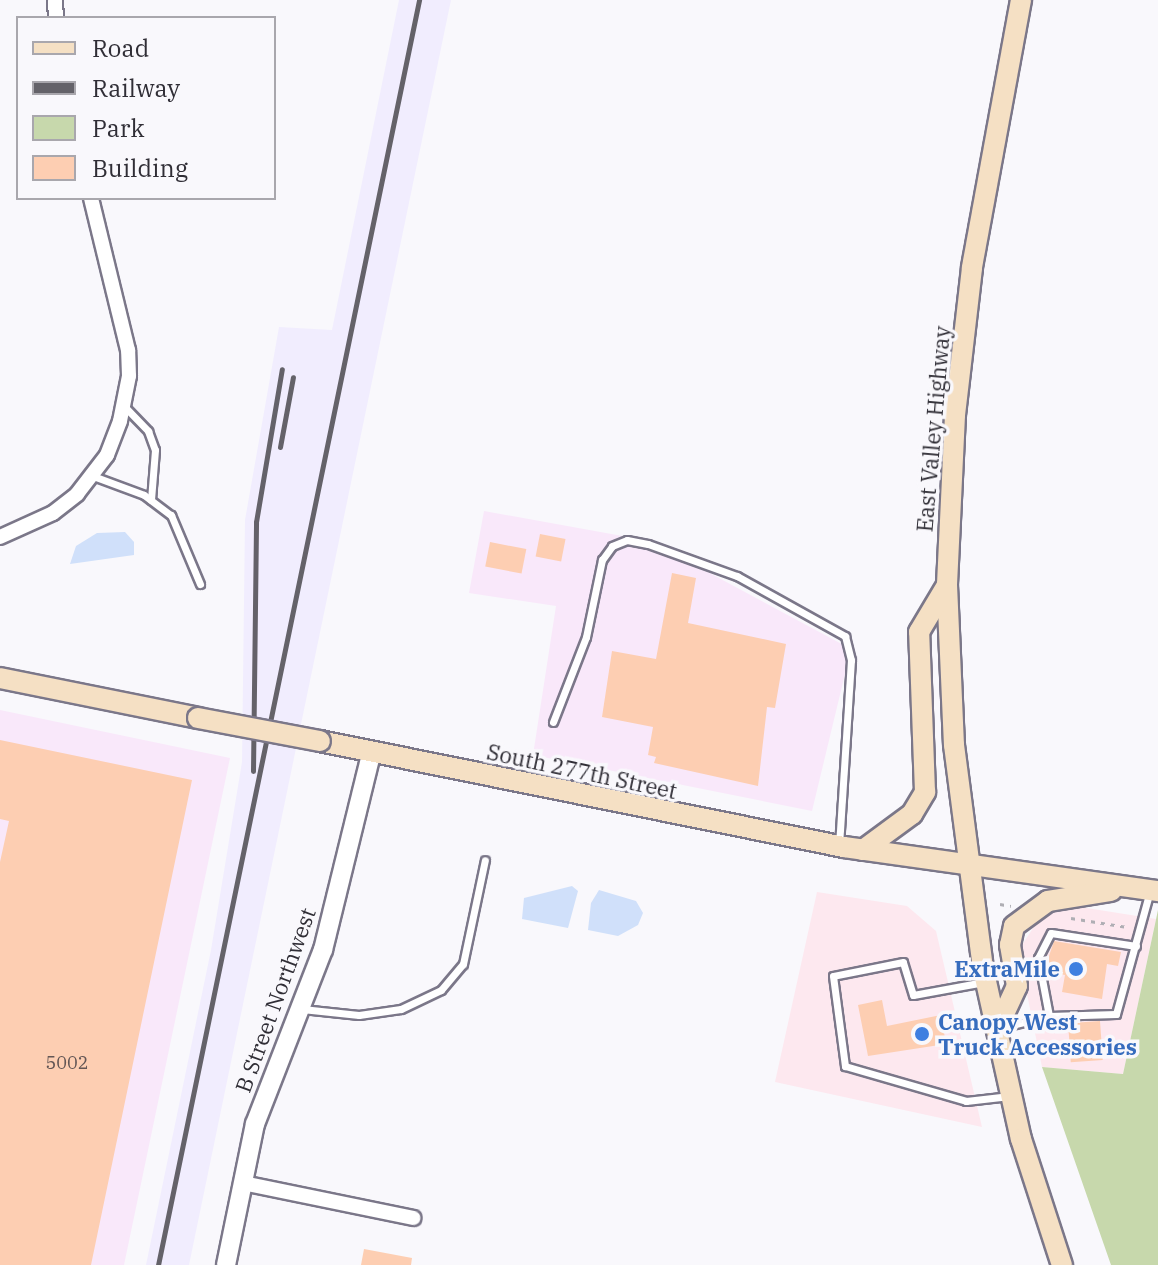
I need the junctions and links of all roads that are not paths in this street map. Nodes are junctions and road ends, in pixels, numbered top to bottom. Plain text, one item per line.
1 (1021, 0) edge
2 (91, 200) edge
3 (124, 406) junction
4 (93, 476) junction
5 (151, 500) junction
6 (0, 537) edge
7 (200, 584) dead end
8 (947, 585) junction
9 (0, 678) edge
10 (553, 722) dead end
11 (372, 751) junction
12 (839, 846) junction
13 (863, 850) junction
14 (485, 860) dead end
15 (972, 866) junction
16 (1150, 889) edge
17 (1136, 946) junction
18 (986, 981) junction
19 (300, 1009) junction
20 (1049, 1016) junction
21 (997, 1029) junction
22 (1011, 1096) junction
23 (243, 1183) junction
24 (413, 1218) dead end
25 (226, 1265) edge
26 (1062, 1265) edge

1 - 8 main road, East Valley Highway
2 - 3 street
3 - 4 street
3 - 5 lane
4 - 5 lane
4 - 6 street
5 - 7 lane
8 - 13 main road
8 - 15 main road, East Valley Highway
9 - 11 main road, South 277th Street, bridge
10 - 12 lane
11 - 12 main road, South 277th Street
11 - 19 street, B Street Northwest
12 - 13 main road, South 277th Street
13 - 15 main road, South 277th Street
14 - 19 lane
15 - 16 main road, South 277th Street
15 - 18 main road, East Valley Highway
16 - 17 lane
16 - 21 main road
17 - 20 lane
17 - 20 lane
18 - 21 main road, East Valley Highway
18 - 22 lane
19 - 23 street, B Street Northwest
20 - 21 lane
21 - 22 main road, East Valley Highway
22 - 26 main road, East Valley Highway
23 - 24 street
23 - 25 street, B Street Northwest

